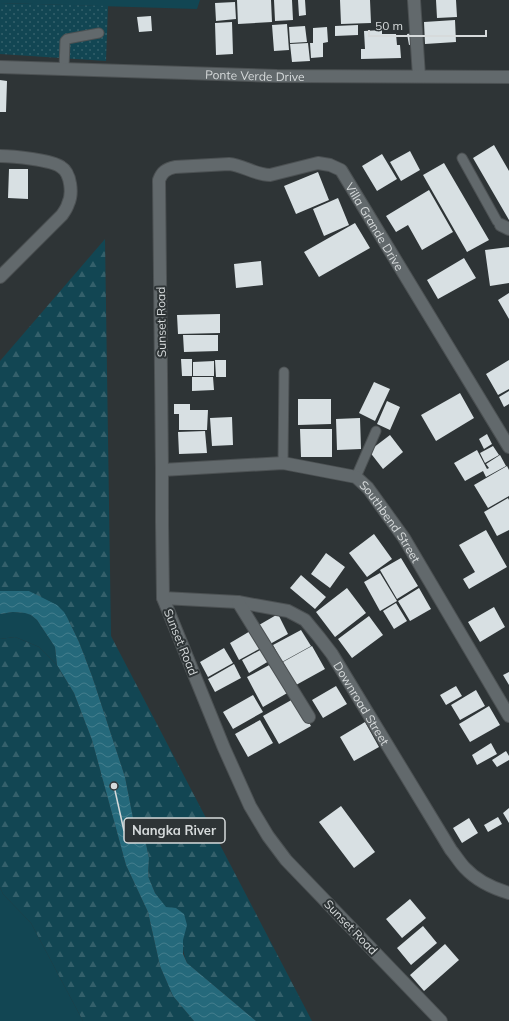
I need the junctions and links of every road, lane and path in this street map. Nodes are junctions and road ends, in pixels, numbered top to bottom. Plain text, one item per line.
1 (414, 0) edge
2 (98, 33) dead end
3 (0, 67) edge
4 (64, 69) junction
5 (419, 76) junction
6 (509, 77) edge
7 (0, 156) edge
8 (462, 158) dead end
9 (159, 180) joint
10 (505, 227) edge
11 (0, 277) edge
12 (284, 372) dead end
13 (376, 431) dead end
14 (509, 446) edge
15 (283, 463) junction
16 (162, 470) junction
17 (356, 477) junction
18 (163, 598) junction
19 (238, 602) junction
20 (509, 716) edge
21 (309, 717) dead end
22 (509, 893) edge
23 (441, 1021) edge

1 - 5 street
2 - 4 lane
3 - 4 street, Ponte Verde Drive
4 - 5 street, Ponte Verde Drive
5 - 6 street, Ponte Verde Drive
7 - 11 street
8 - 10 lane
9 - 14 street, Villa Grande Drive
9 - 16 street, Sunset Road
12 - 15 lane
13 - 17 lane
15 - 16 street, Southbend Street
15 - 17 street, Southbend Street
16 - 18 street, Sunset Road
17 - 20 street, Southbend Street
18 - 19 street, Downroad Street
18 - 23 street, Sunset Road
19 - 21 street
19 - 22 street, Downroad Street

